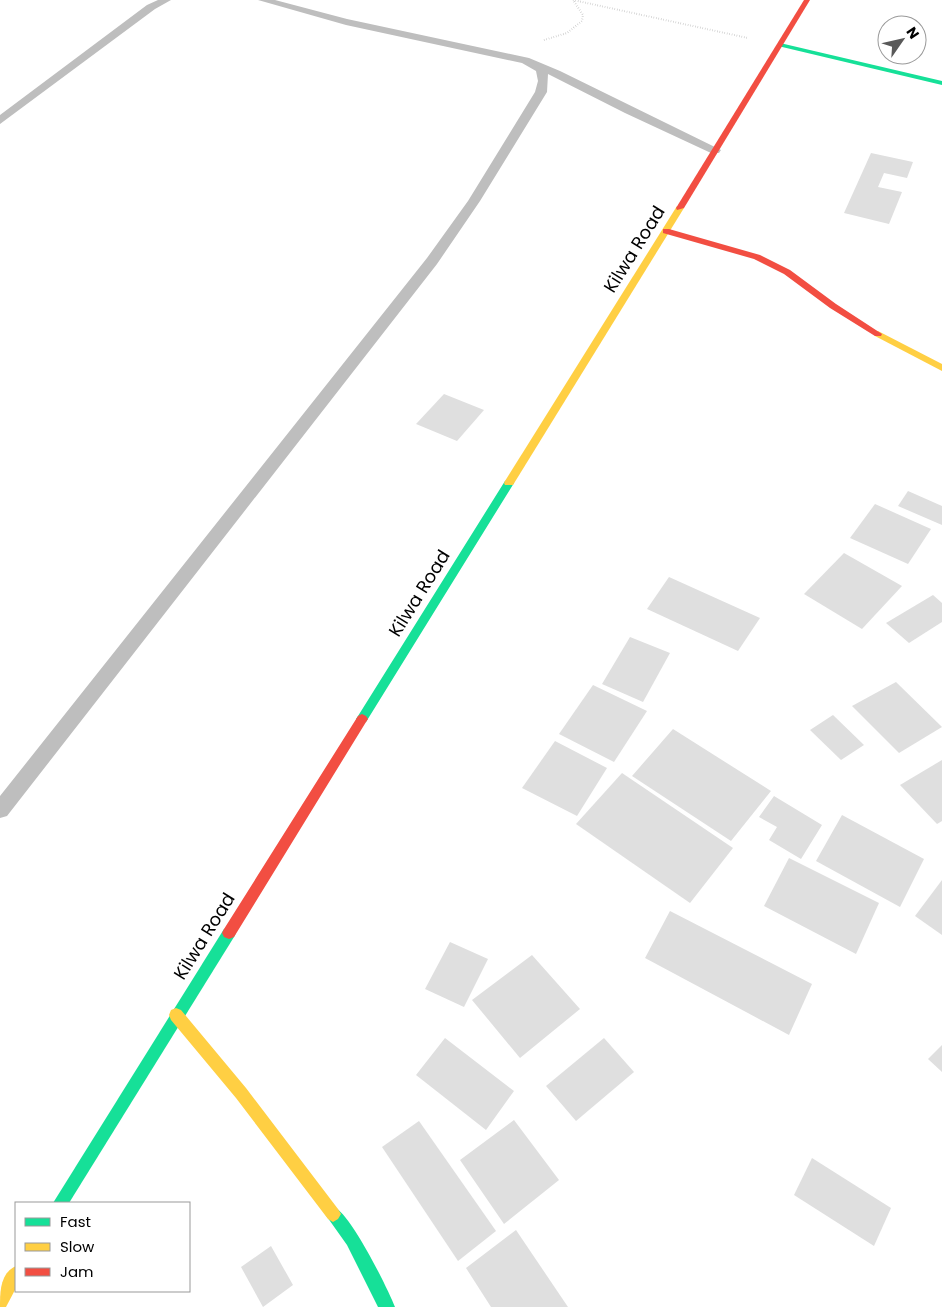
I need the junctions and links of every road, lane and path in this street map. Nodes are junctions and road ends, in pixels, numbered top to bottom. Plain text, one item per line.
1 (166, 0) edge
2 (263, 0) edge
3 (573, 0) edge
4 (807, 0) edge
5 (780, 45) junction
6 (531, 62) junction
7 (942, 83) edge
8 (0, 121) edge
9 (716, 150) junction
10 (666, 231) junction
11 (942, 368) edge
12 (0, 810) edge
13 (176, 1015) junction
14 (61, 1202) edge
15 (15, 1276) edge
16 (0, 1301) edge
17 (387, 1307) edge

1 - 8 lane
2 - 6 lane
3 - 5 path
3 - 6 path
4 - 5 main road, Kilwa Road
5 - 7 main road
5 - 9 main road, Kilwa Road
6 - 9 lane
6 - 12 lane
9 - 10 main road, Kilwa Road
10 - 11 main road
10 - 13 main road, Kilwa Road
13 - 14 main road, Kilwa Road
13 - 17 main road
15 - 16 main road

